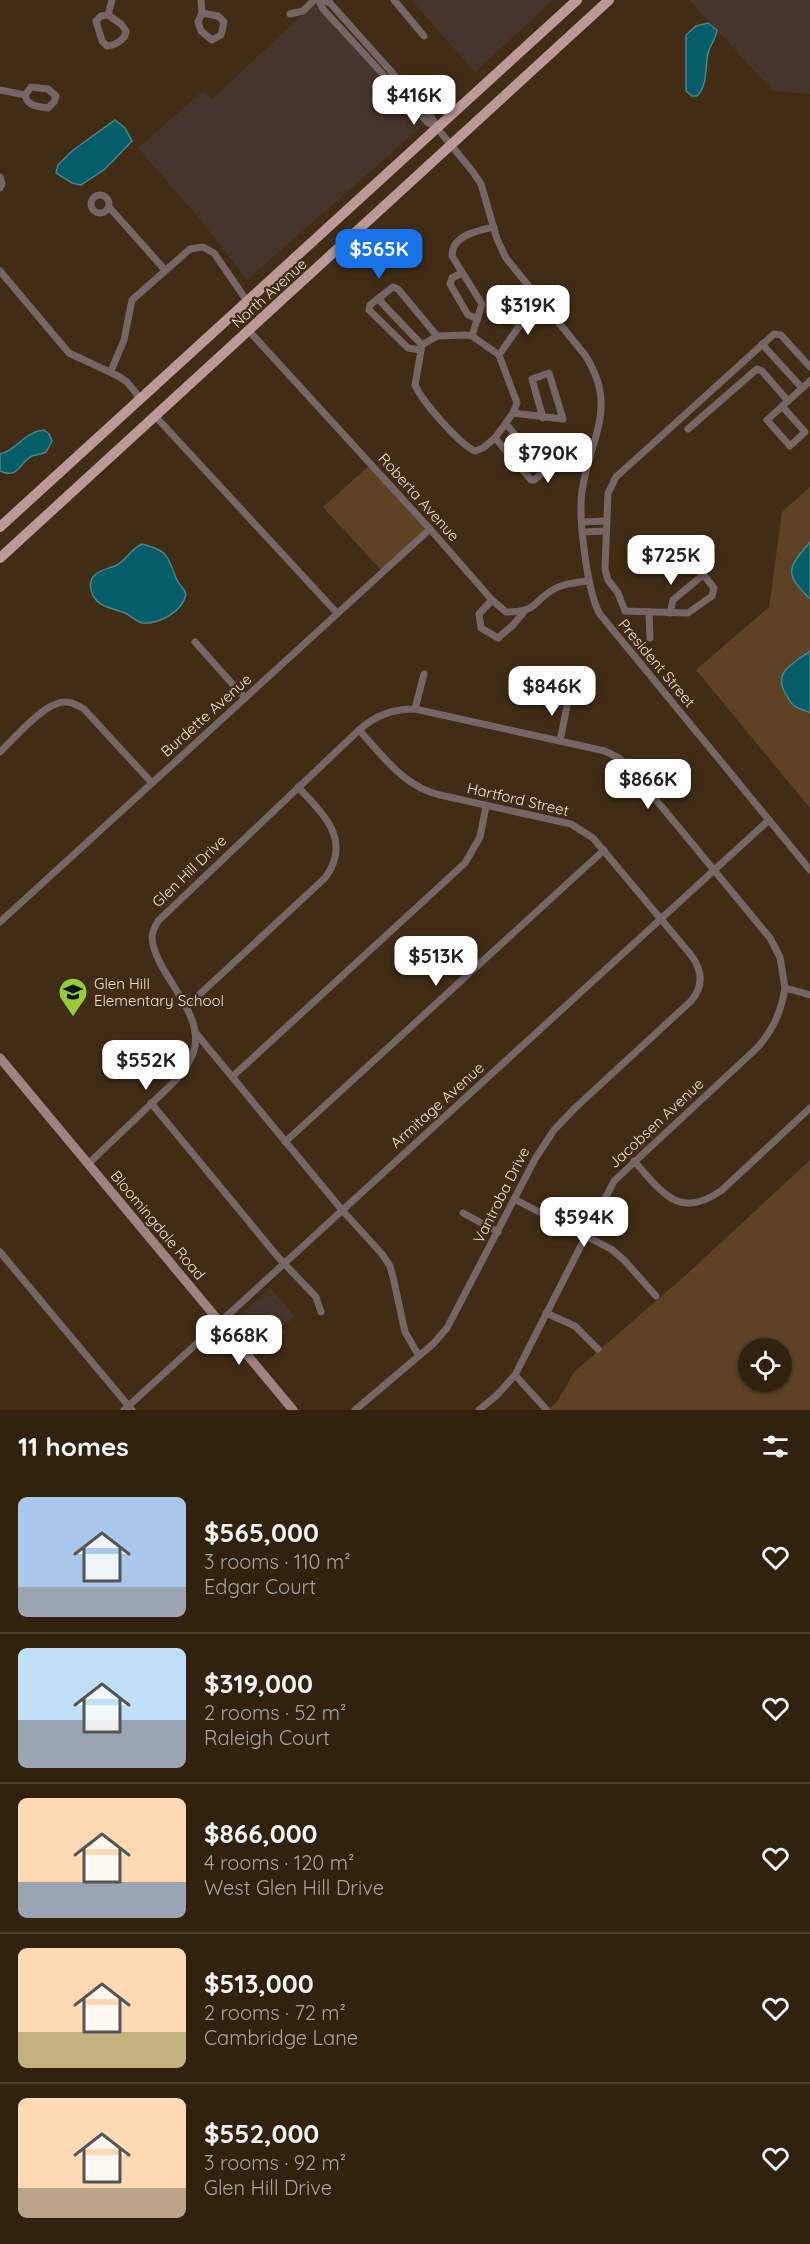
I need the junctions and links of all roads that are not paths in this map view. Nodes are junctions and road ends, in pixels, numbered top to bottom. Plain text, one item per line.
1 (112, 0) edge
2 (201, 0) edge
3 (314, 0) edge
4 (321, 0) edge
5 (394, 0) edge
6 (577, 0) edge
7 (609, 0) edge
8 (202, 13) dead end
9 (290, 14) dead end
10 (108, 15) junction
11 (424, 36) dead end
12 (0, 90) edge
13 (25, 95) dead end
14 (437, 128) junction
15 (452, 146) junction
16 (0, 177) edge
17 (0, 188) edge
18 (109, 207) dead end
19 (494, 227) junction
20 (165, 270) junction
21 (0, 271) edge
22 (462, 273) junction
23 (380, 297) junction
24 (247, 301) junction
25 (543, 304) junction
26 (478, 319) junction
27 (249, 331) junction
28 (437, 336) junction
29 (472, 336) junction
30 (762, 344) junction
31 (421, 347) junction
32 (499, 355) junction
33 (810, 367) edge
34 (111, 371) junction
35 (810, 381) edge
36 (802, 388) junction
37 (140, 398) junction
38 (788, 401) junction
39 (782, 406) junction
40 (513, 413) junction
41 (156, 417) junction
42 (543, 418) junction
43 (506, 424) junction
44 (688, 429) dead end
45 (495, 438) junction
46 (606, 521) junction
47 (582, 522) junction
48 (0, 527) edge
49 (430, 529) junction
50 (606, 531) junction
51 (583, 532) junction
52 (0, 558) edge
53 (686, 558) dead end
54 (703, 574) junction
55 (589, 580) junction
56 (492, 600) junction
57 (524, 612) junction
58 (649, 612) junction
59 (337, 613) junction
60 (670, 613) junction
61 (650, 638) dead end
62 (195, 642) dead end
63 (424, 674) dead end
64 (561, 690) dead end
65 (244, 698) junction
66 (415, 709) junction
67 (360, 730) junction
68 (560, 741) junction
69 (0, 752) edge
70 (152, 783) junction
71 (298, 787) junction
72 (486, 806) junction
73 (769, 820) junction
74 (604, 850) junction
75 (714, 870) junction
76 (810, 870) edge
77 (661, 919) junction
78 (0, 922) edge
79 (785, 988) junction
80 (810, 995) edge
81 (688, 1004) joint
82 (186, 1007) junction
83 (195, 1032) junction
84 (0, 1058) edge
85 (232, 1077) junction
86 (152, 1103) junction
87 (810, 1108) edge
88 (285, 1142) junction
89 (634, 1161) junction
90 (88, 1164) junction
91 (514, 1199) junction
92 (342, 1210) junction
93 (463, 1213) dead end
94 (498, 1232) junction
95 (586, 1235) junction
96 (0, 1252) edge
97 (285, 1263) junction
98 (656, 1296) dead end
99 (321, 1312) dead end
100 (546, 1313) junction
101 (220, 1323) junction
102 (598, 1349) dead end
103 (419, 1356) junction
104 (515, 1376) junction
105 (128, 1409) edge
106 (546, 1409) edge
107 (293, 1410) edge
108 (355, 1410) edge
109 (479, 1410) edge

1 - 10 street
2 - 8 street
3 - 9 street
4 - 14 street, President Street
5 - 11 street
6 - 14 main road, North Avenue
7 - 15 main road, North Avenue
10 - 10 street
12 - 13 street
14 - 15 street, President Street
14 - 24 main road, North Avenue
15 - 19 street, President Street
15 - 27 main road, North Avenue
16 - 17 street
18 - 20 street
19 - 22 street
19 - 25 street, President Street
20 - 24 street
20 - 34 street
21 - 34 street
22 - 26 street
22 - 26 street
23 - 28 street
23 - 31 street
23 - 31 street
24 - 37 main road, North Avenue
25 - 32 street
25 - 47 street, President Street
26 - 29 street
27 - 41 main road, North Avenue
27 - 49 street, Roberta Avenue
28 - 29 street
28 - 31 street
29 - 32 street
30 - 33 street
30 - 36 street
30 - 46 street
31 - 45 street
32 - 40 street
34 - 37 street
35 - 36 street
36 - 38 street
37 - 48 main road, North Avenue
38 - 39 street
38 - 44 street
39 - 39 street
40 - 42 street
40 - 43 street
41 - 52 main road, North Avenue
41 - 59 street
42 - 42 street
43 - 45 street
43 - 45 street
46 - 47 street
46 - 50 street
47 - 51 street, President Street
49 - 56 street, Roberta Avenue
49 - 59 street, Burdette Avenue
50 - 51 street
50 - 58 street
51 - 55 street, President Street
53 - 54 street
54 - 60 street
54 - 60 street
55 - 57 street
55 - 73 street, President Street
56 - 57 street, Roberta Avenue
56 - 57 street
58 - 60 street
58 - 61 street
59 - 65 street, Burdette Avenue
62 - 65 street
63 - 66 street
64 - 68 street
65 - 70 street, Burdette Avenue
66 - 67 street, Glen Hill Drive
66 - 68 street, Glen Hill Drive
67 - 71 street, Glen Hill Drive
67 - 72 street, Hartford Street
68 - 75 street, Glen Hill Drive
69 - 70 street
70 - 78 street, Burdette Avenue
71 - 82 street, Glen Hill Drive
71 - 82 street
72 - 74 street, Hartford Street
72 - 85 street
73 - 75 street, Armitage Avenue
73 - 76 street, President Street
74 - 77 street, Hartford Street
74 - 88 street
75 - 77 street, Armitage Avenue
75 - 79 street, Glen Hill Drive
77 - 81 street, Hartford Street
77 - 92 street, Armitage Avenue
79 - 80 street
79 - 89 street, Jacobsen Avenue
81 - 91 street, Vantroba Drive
82 - 83 street, Glen Hill Drive
83 - 85 street
83 - 86 street
84 - 90 main road, Bloomingdale Road
85 - 88 street
86 - 90 street
86 - 97 street
87 - 89 street
88 - 92 street
89 - 95 street, Jacobsen Avenue
90 - 101 main road, Bloomingdale Road
91 - 94 street, Vantroba Drive
91 - 95 street
92 - 97 street, Armitage Avenue
92 - 103 street
93 - 94 street
94 - 103 street, Vantroba Drive
95 - 98 street
95 - 100 street, Jacobsen Avenue
96 - 105 street
97 - 99 street
97 - 101 street, Armitage Avenue
100 - 102 street
100 - 104 street, Jacobsen Avenue
101 - 105 street, Armitage Avenue
101 - 107 main road, Bloomingdale Road
103 - 108 street, Vantroba Drive
104 - 106 street
104 - 109 street, Jacobsen Avenue

